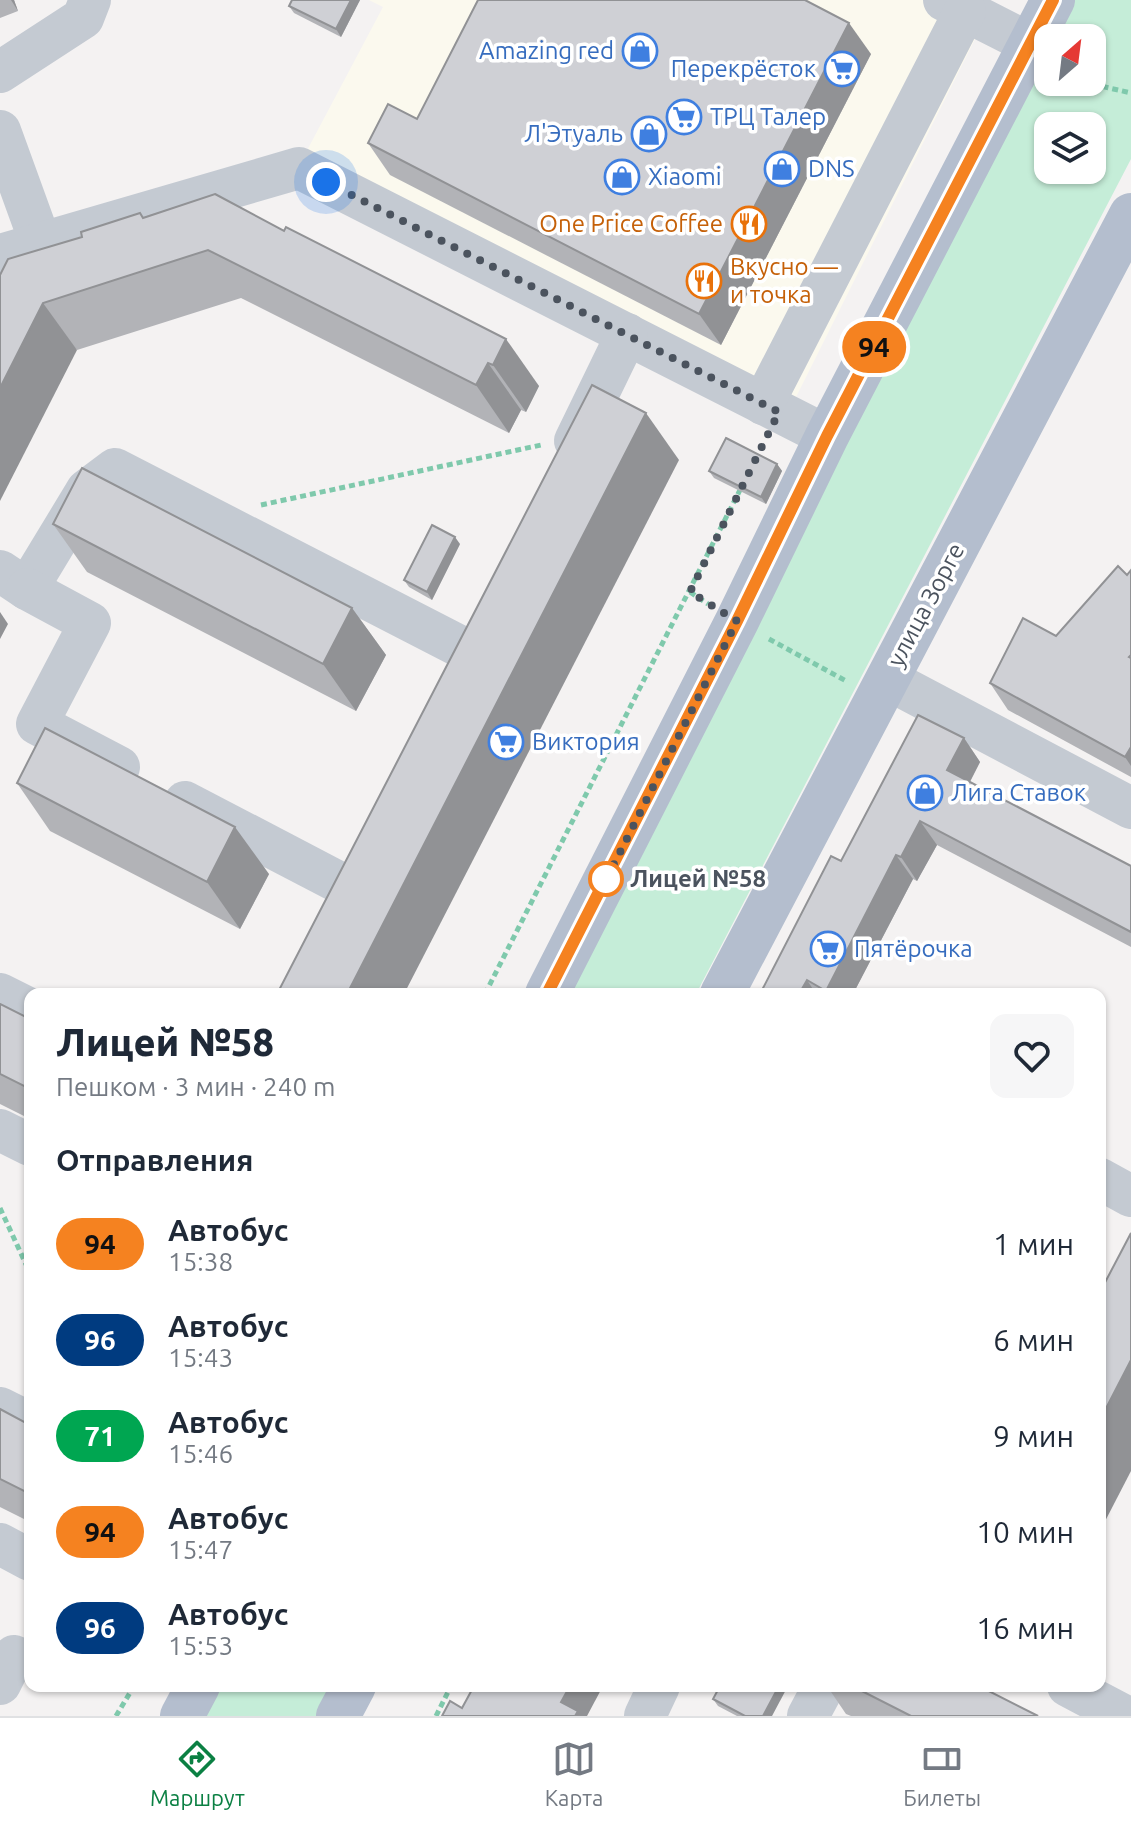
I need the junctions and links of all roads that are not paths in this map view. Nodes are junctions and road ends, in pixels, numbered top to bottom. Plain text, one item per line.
1 (90, 0) edge
2 (1053, 0) edge
3 (954, 6) edge
4 (1031, 44) junction
5 (0, 72) edge
6 (0, 131) edge
7 (1131, 215) edge
8 (41, 244) junction
9 (0, 255) edge
10 (627, 334) junction
11 (763, 404) junction
12 (827, 436) junction
13 (554, 479) edge
14 (13, 580) edge
15 (465, 648) edge
16 (882, 689) junction
17 (1131, 808) edge
18 (342, 884) edge
19 (550, 988) edge
20 (725, 988) edge
21 (0, 994) edge
22 (24, 1006) edge
23 (0, 1130) edge
24 (24, 1142) edge
25 (1106, 1182) edge
26 (1131, 1196) edge
27 (0, 1408) edge
28 (24, 1420) edge
29 (0, 1544) edge
30 (24, 1557) edge
31 (195, 1692) edge
32 (351, 1692) edge
33 (656, 1692) edge
34 (821, 1692) edge
35 (1079, 1692) edge
36 (182, 1716) edge
37 (338, 1716) edge
38 (645, 1716) edge
39 (808, 1716) edge
40 (1125, 1716) edge

1 - 5 lane
2 - 4 main road
3 - 4 lane
3 - 11 lane
4 - 12 main road
6 - 8 lane
7 - 16 main road, улица Зорге
8 - 9 lane
8 - 10 lane
10 - 11 lane
10 - 13 lane
11 - 12 lane
12 - 19 main road
14 - 15 lane
14 - 18 lane
16 - 17 lane
16 - 20 main road, улица Зорге
21 - 22 lane
23 - 24 lane
25 - 26 lane
27 - 28 lane
29 - 30 lane
31 - 36 main road
32 - 37 main road
33 - 38 lane
34 - 39 lane
35 - 40 lane

